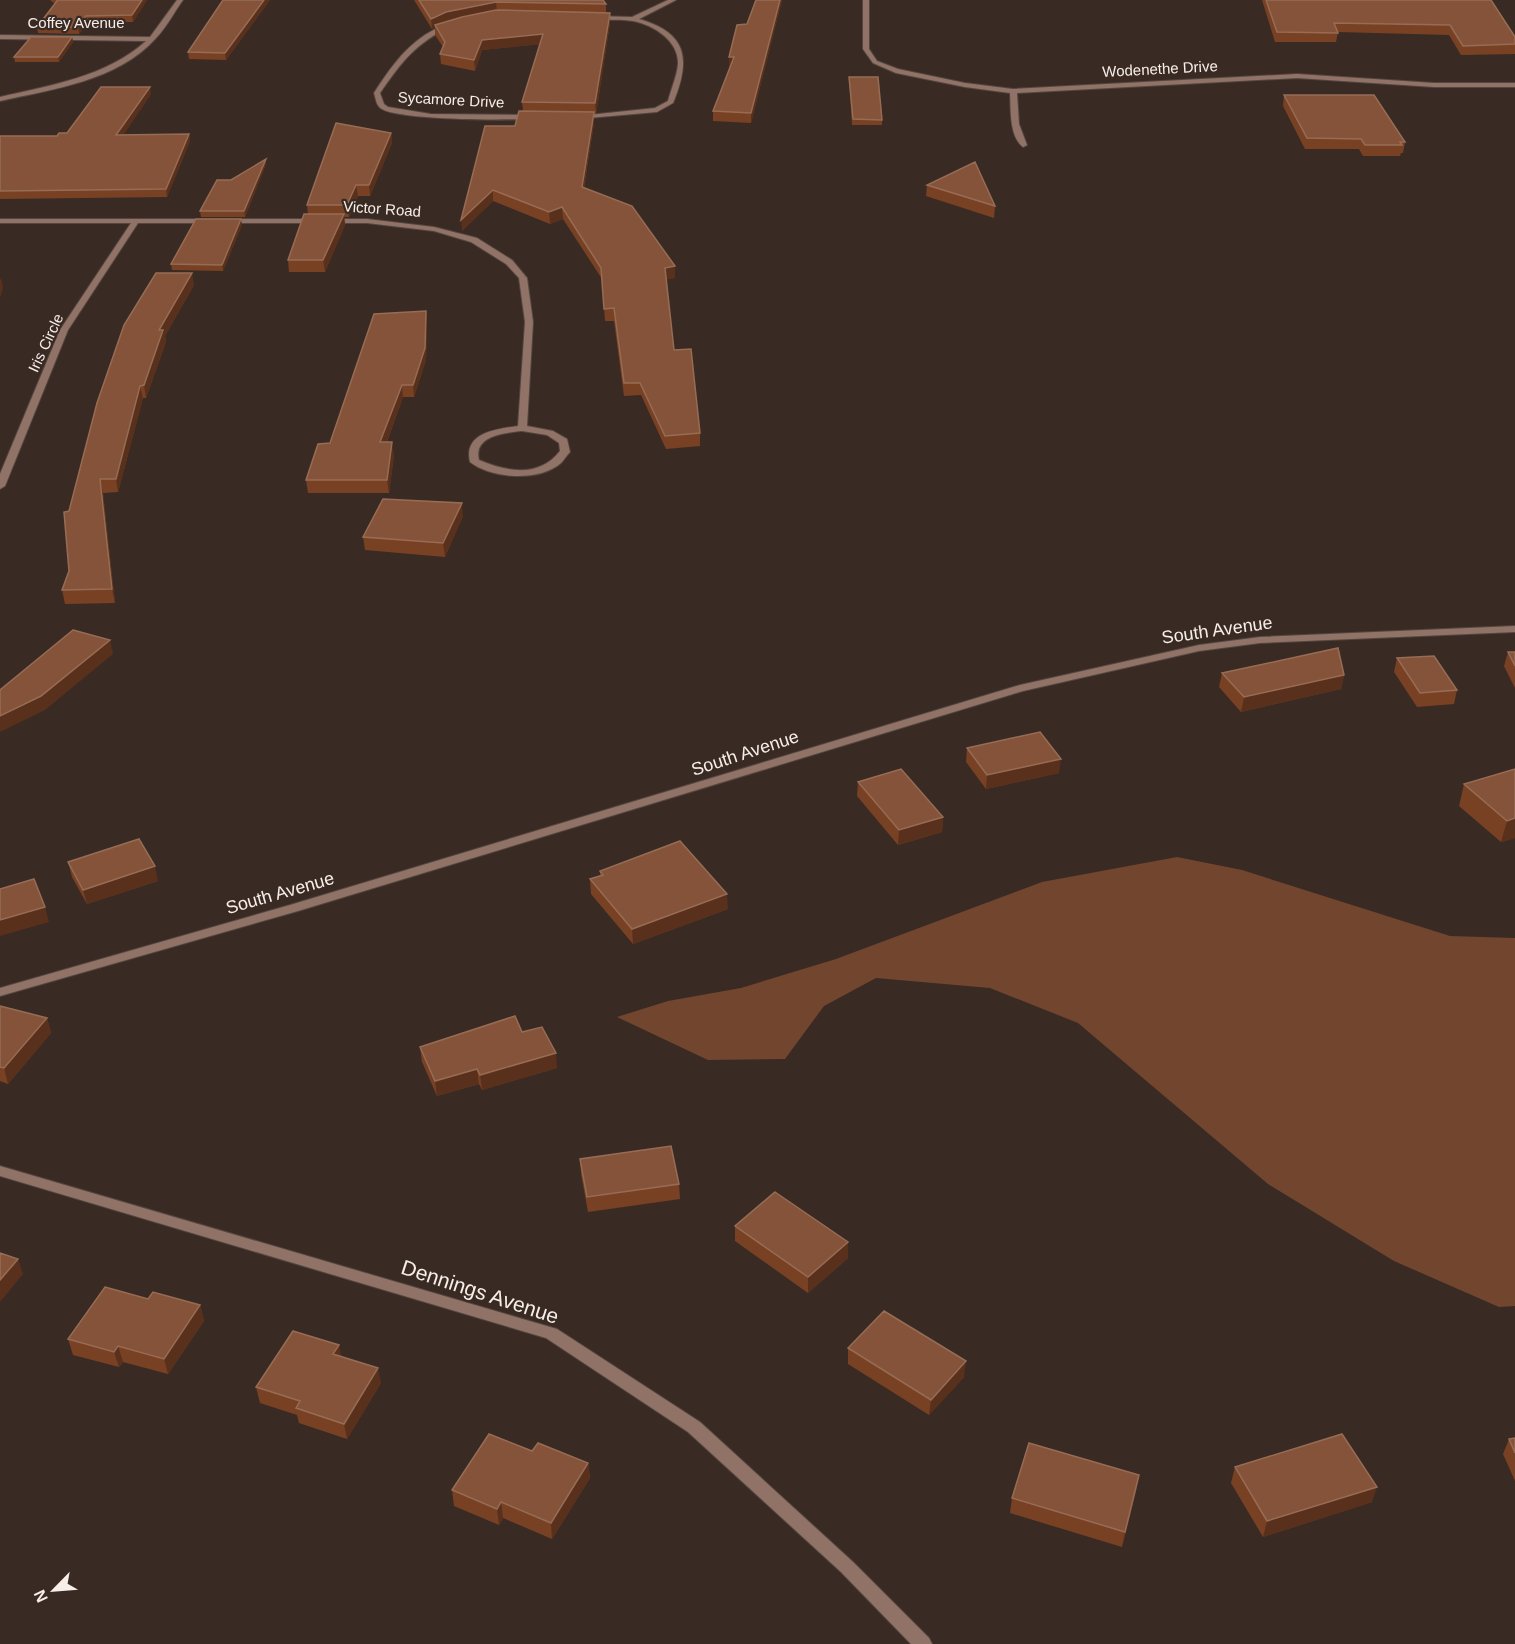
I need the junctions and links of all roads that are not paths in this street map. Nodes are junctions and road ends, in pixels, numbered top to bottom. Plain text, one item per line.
1 (180, 0) edge
2 (673, 0) edge
3 (866, 0) edge
4 (589, 18) edge
5 (633, 20) junction
6 (458, 23) edge
7 (0, 37) edge
8 (152, 39) junction
9 (1515, 85) edge
10 (1013, 91) junction
11 (0, 99) edge
12 (543, 118) edge
13 (566, 118) edge
14 (1023, 145) dead end
15 (0, 221) edge
16 (136, 221) junction
17 (522, 428) junction
18 (0, 486) edge
19 (1515, 629) edge
20 (0, 992) edge
21 (0, 1171) edge
22 (923, 1644) edge

1 - 8 street
2 - 5 street
3 - 10 street, Wodenethe Drive
4 - 5 street
5 - 13 street
6 - 12 street, Sycamore Drive
7 - 8 street, Coffey Avenue
8 - 11 street
9 - 10 street, Wodenethe Drive
10 - 14 street
15 - 16 street, Victor Road
16 - 17 street, Victor Road
16 - 18 street, Iris Circle
17 - 17 street
19 - 20 street, South Avenue
21 - 22 street, Dennings Avenue

